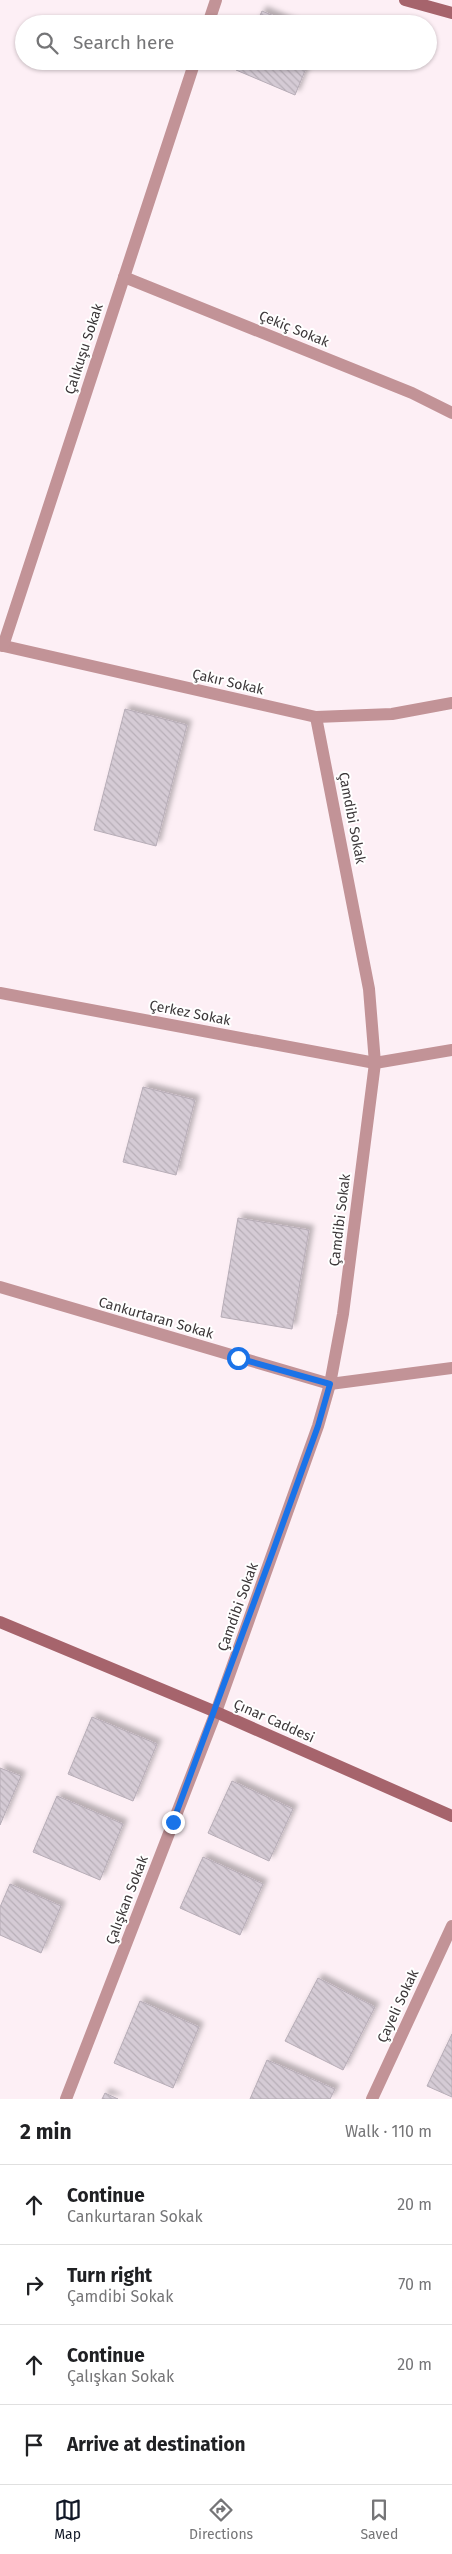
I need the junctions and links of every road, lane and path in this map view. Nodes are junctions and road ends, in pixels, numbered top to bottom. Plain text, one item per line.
1 (216, 0) edge
2 (405, 0) edge
3 (452, 13) edge
4 (211, 15) edge
5 (192, 70) edge
6 (124, 277) junction
7 (452, 414) edge
8 (1, 646) edge
9 (452, 703) edge
10 (316, 718) junction
11 (0, 993) edge
12 (452, 1050) edge
13 (375, 1063) junction
14 (0, 1287) edge
15 (452, 1368) edge
16 (330, 1384) junction
17 (0, 1622) edge
18 (216, 1712) junction
19 (452, 1816) edge
20 (452, 1926) edge
21 (66, 2099) edge
22 (372, 2099) edge

1 - 4 street
2 - 3 street
5 - 6 street, Çalıkuşu Sokak
6 - 7 street, Çekiç Sokak
6 - 8 street, Çalıkuşu Sokak
8 - 10 street, Çakır Sokak
9 - 10 street, Çakır Sokak
10 - 13 street, Çamdibi Sokak
11 - 13 street, Çerkez Sokak
12 - 13 street
13 - 16 street, Çamdibi Sokak
14 - 16 street, Cankurtaran Sokak
15 - 16 street, Cankurtaran Sokak
16 - 18 street, Çamdibi Sokak
17 - 18 street, Çınar Caddesi
18 - 19 street, Çınar Caddesi
18 - 21 street, Çalışkan Sokak
20 - 22 street, Çayeli Sokak

